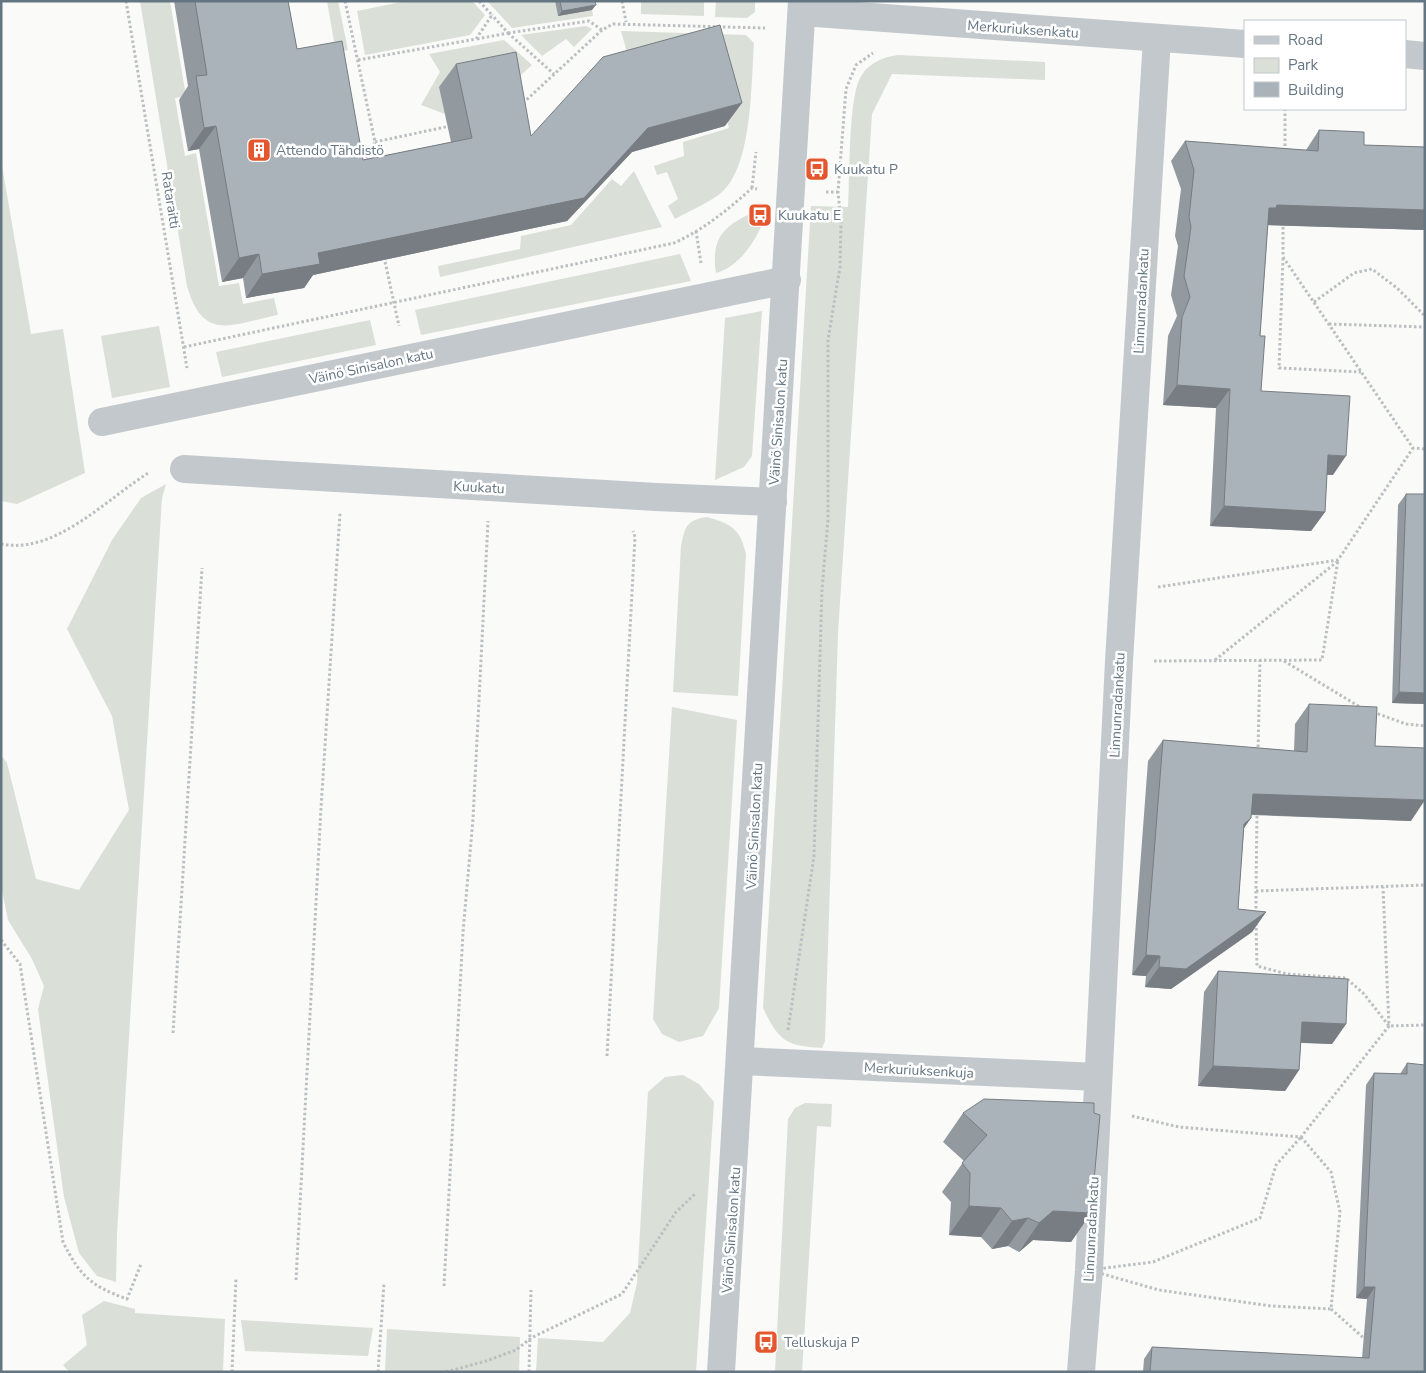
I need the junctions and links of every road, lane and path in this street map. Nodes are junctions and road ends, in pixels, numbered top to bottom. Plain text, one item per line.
1 (126, 1) edge
2 (346, 1) edge
3 (479, 1) edge
4 (622, 1) edge
5 (802, 7) edge
6 (492, 15) junction
7 (626, 22) junction
8 (764, 28) dead end
9 (602, 30) junction
10 (508, 33) junction
11 (1157, 38) junction
12 (476, 39) junction
13 (1244, 44) edge
14 (876, 51) dead end
15 (1406, 54) edge
16 (1425, 56) edge
17 (358, 60) junction
18 (554, 74) junction
19 (519, 107) edge
20 (1285, 110) edge
21 (455, 125) dead end
22 (375, 142) junction
23 (1284, 158) edge
24 (366, 172) edge
25 (792, 190) junction
26 (838, 192) junction
27 (1283, 217) edge
28 (384, 256) edge
29 (1283, 257) junction
30 (786, 280) junction
31 (1314, 302) junction
32 (394, 303) junction
33 (1425, 316) edge
34 (1329, 324) junction
35 (1425, 327) edge
36 (184, 347) junction
37 (1361, 372) junction
38 (193, 403) junction
39 (102, 422) dead end
40 (1414, 448) junction
41 (1425, 449) edge
42 (184, 469) joint
43 (773, 502) junction
44 (340, 512) dead end
45 (488, 519) dead end
46 (631, 526) dead end
47 (1, 544) edge
48 (1338, 560) junction
49 (202, 568) dead end
50 (1123, 592) junction
51 (1215, 660) junction
52 (1260, 660) junction
53 (1284, 660) junction
54 (1119, 661) junction
55 (1362, 708) edge
56 (1371, 712) edge
57 (1425, 726) edge
58 (1258, 757) edge
59 (1258, 805) edge
60 (1425, 885) edge
61 (1383, 887) junction
62 (1256, 891) junction
63 (1, 940) edge
64 (1425, 1025) edge
65 (1389, 1026) junction
66 (174, 1033) dead end
67 (607, 1056) dead end
68 (741, 1061) junction
69 (783, 1063) junction
70 (1097, 1077) junction
71 (1097, 1108) junction
72 (1301, 1137) junction
73 (736, 1156) junction
74 (140, 1264) dead end
75 (1089, 1270) junction
76 (236, 1278) dead end
77 (296, 1280) dead end
78 (384, 1283) dead end
79 (444, 1286) dead end
80 (532, 1290) dead end
81 (1331, 1309) junction
82 (530, 1338) junction
83 (1371, 1347) edge
84 (232, 1372) edge
85 (378, 1372) edge
86 (446, 1372) edge
87 (528, 1372) edge
88 (722, 1372) edge
89 (1081, 1372) edge

1 - 36 path, Rataraitti
2 - 17 path
3 - 6 path
4 - 7 path
5 - 11 street, Merkuriuksenkatu
5 - 25 street, Väinö Sinisalon katu
6 - 10 path
6 - 12 path
7 - 8 path
7 - 9 path
9 - 10 path
9 - 18 path
10 - 12 path
10 - 18 path
11 - 13 street, Merkuriuksenkatu
11 - 50 street, Linnunradankatu
12 - 17 path
14 - 26 path
15 - 16 street
17 - 22 path
18 - 19 path
20 - 23 path
21 - 22 path
22 - 24 path
25 - 26 path
25 - 30 street, Väinö Sinisalon katu
25 - 32 path
26 - 69 path
27 - 29 path
28 - 32 path
29 - 31 path
29 - 37 path
30 - 38 street, Väinö Sinisalon katu
30 - 43 street, Väinö Sinisalon katu
31 - 33 path
31 - 34 path
32 - 36 path
34 - 35 path
34 - 37 path
36 - 38 path, Rataraitti
37 - 40 path
38 - 39 street, Väinö Sinisalon katu
40 - 41 path
40 - 48 path
42 - 43 street, Kuukatu
42 - 47 path
43 - 68 street, Väinö Sinisalon katu
44 - 77 path
45 - 79 path
46 - 67 path
48 - 50 path
48 - 51 path
48 - 53 path
49 - 66 path
50 - 54 street, Linnunradankatu
51 - 52 path
51 - 54 path
52 - 53 path
52 - 58 path
53 - 55 path
54 - 70 street, Linnunradankatu
56 - 57 path
59 - 62 path
60 - 61 path
61 - 62 path
61 - 65 path
62 - 65 path
63 - 74 path
64 - 65 path
65 - 72 path
68 - 69 street, Merkuriuksenkuja
68 - 73 street, Väinö Sinisalon katu
69 - 70 street, Merkuriuksenkuja
70 - 71 street, Linnunradankatu
71 - 72 path
71 - 75 street, Linnunradankatu
72 - 75 path
72 - 81 path
73 - 82 path
73 - 88 street, Väinö Sinisalon katu
75 - 81 path
75 - 89 street, Linnunradankatu
76 - 84 path
78 - 85 path
80 - 82 path
81 - 83 path
82 - 86 path
82 - 87 path

